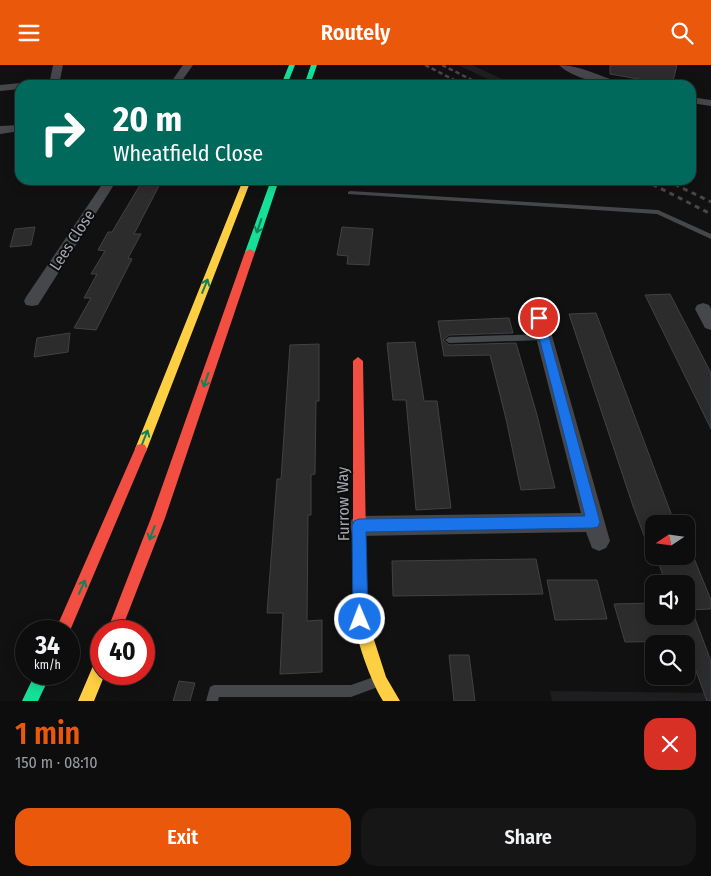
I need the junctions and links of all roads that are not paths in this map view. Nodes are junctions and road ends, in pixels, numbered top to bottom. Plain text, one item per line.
1 (58, 65) edge
2 (188, 65) edge
3 (292, 65) edge
4 (314, 65) edge
5 (564, 65) edge
6 (55, 80) edge
7 (178, 80) edge
8 (286, 80) edge
9 (309, 80) edge
10 (601, 80) edge
11 (15, 86) edge
12 (0, 88) edge
13 (696, 101) edge
14 (711, 103) edge
15 (15, 128) edge
16 (0, 130) edge
17 (108, 185) edge
18 (245, 185) edge
19 (273, 185) edge
20 (350, 193) dead end
21 (711, 237) edge
22 (33, 301) dead end
23 (703, 309) dead end
24 (539, 318) dead end
25 (711, 324) edge
26 (544, 337) junction
27 (449, 340) dead end
28 (358, 361) dead end
29 (359, 526) junction
30 (67, 620) edge
31 (118, 620) edge
32 (379, 681) junction
33 (38, 685) edge
34 (92, 685) edge
35 (30, 701) edge
36 (86, 701) edge
37 (212, 701) edge
38 (392, 701) edge

1 - 6 street
2 - 7 street
3 - 8 main road
4 - 9 main road
5 - 10 street
11 - 12 street
13 - 14 street
15 - 16 street
17 - 22 street, Lees Close
30 -> 18 main road
19 -> 31 main road
20 - 21 lane
23 - 25 street
24 - 26 street
26 - 27 lane
26 - 29 street
28 - 29 main road, Furrow Way
29 - 32 main road, Furrow Way
32 - 37 lane
32 - 38 main road, Furrow Way
33 - 35 main road
34 - 36 main road

